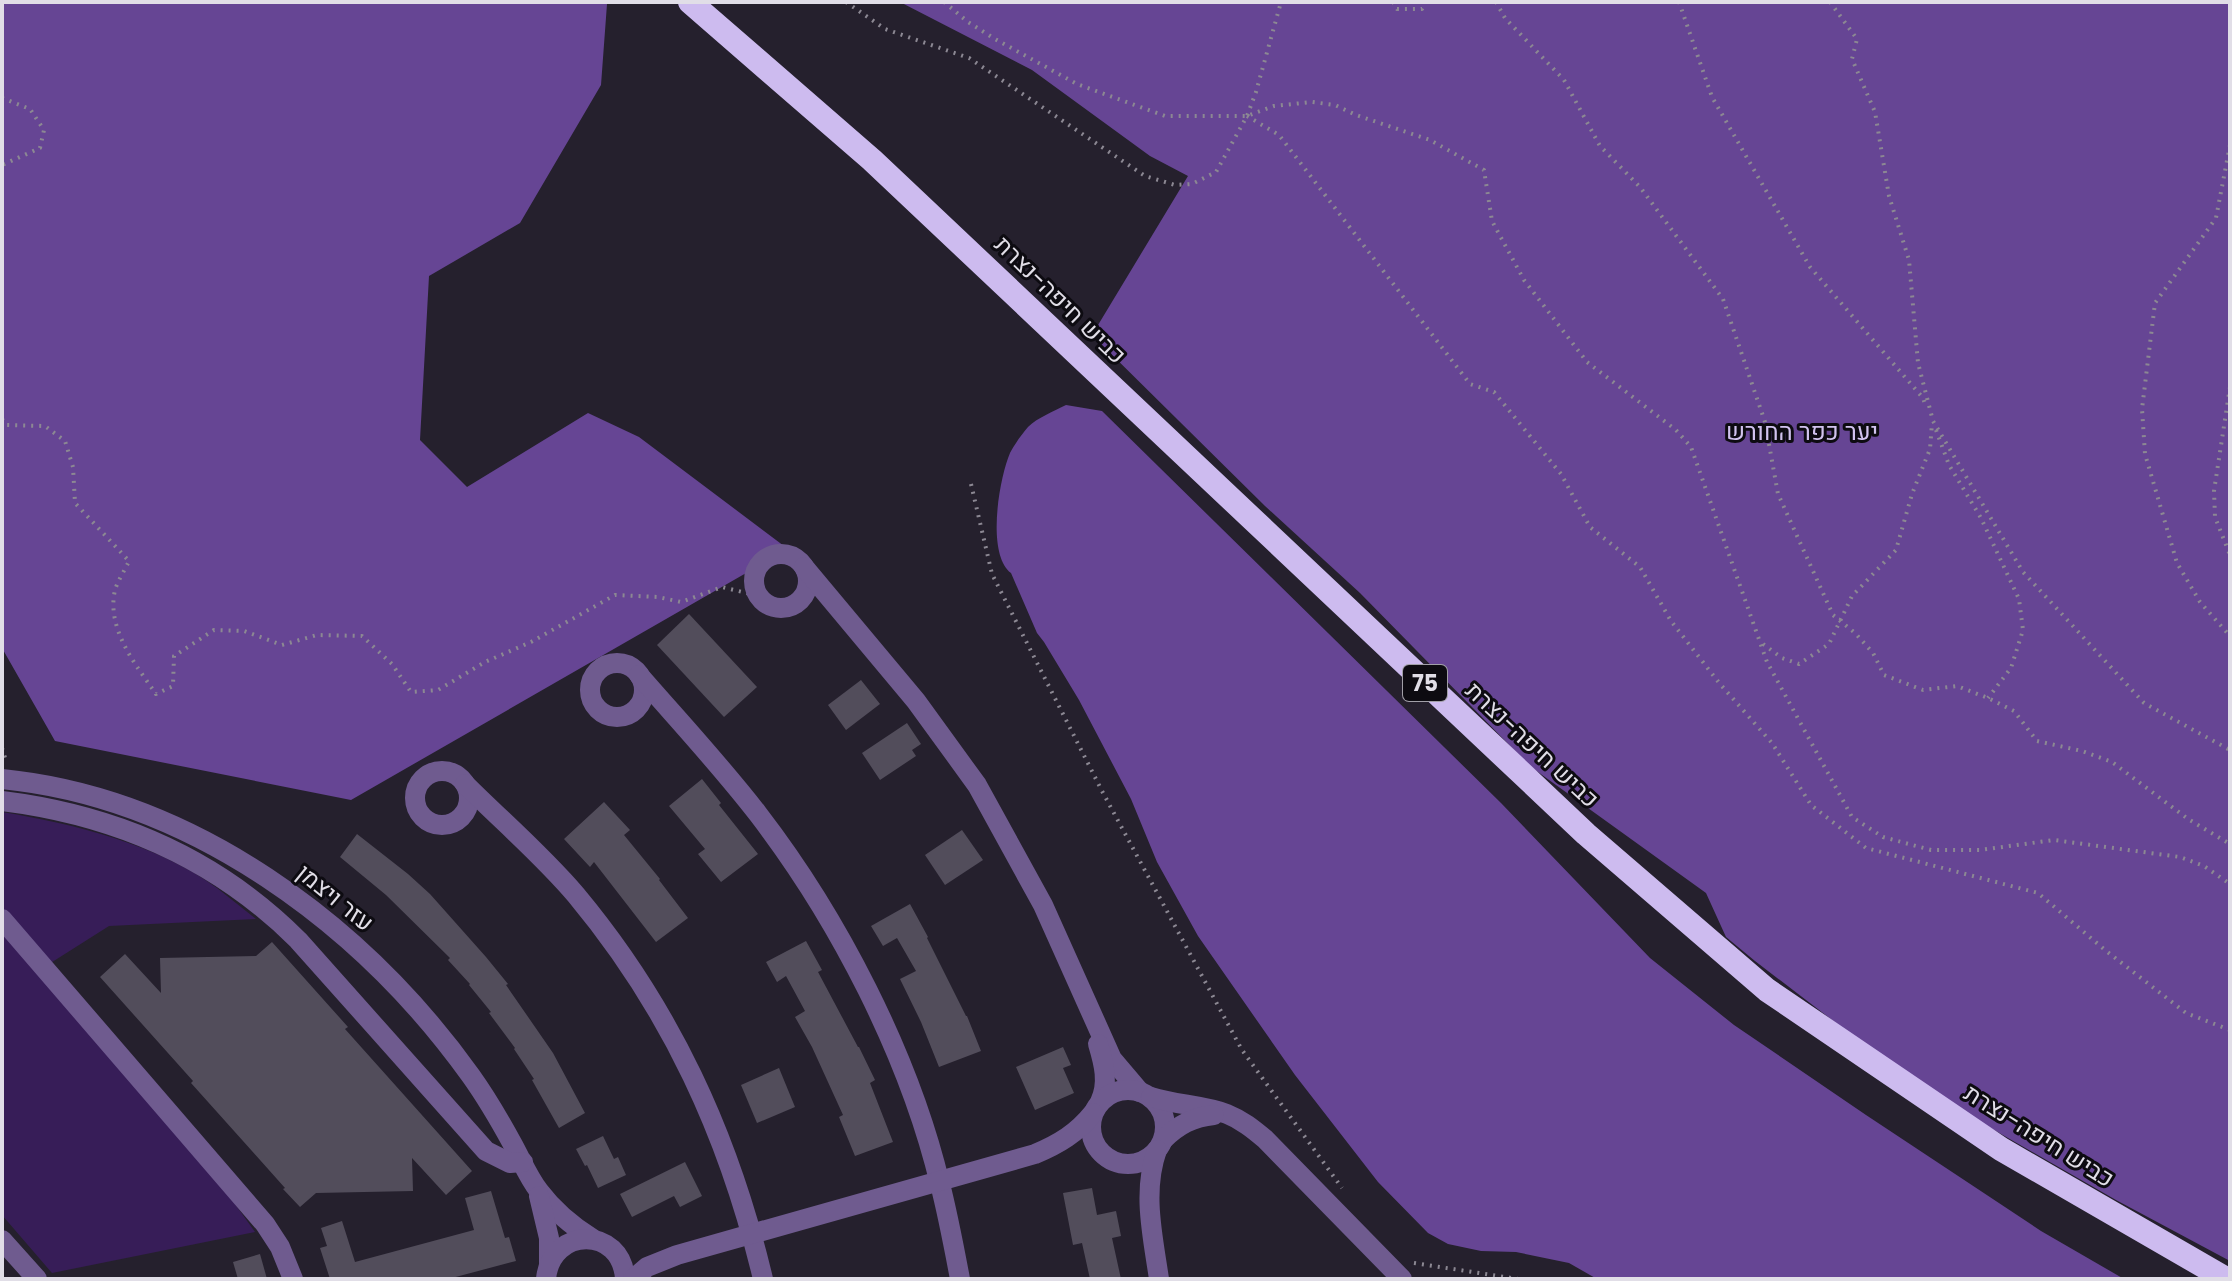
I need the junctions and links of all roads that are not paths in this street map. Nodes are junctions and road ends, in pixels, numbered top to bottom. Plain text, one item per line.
1 (690, 2) edge
2 (804, 567) junction
3 (798, 602) junction
4 (849, 618) junction
5 (639, 675) junction
6 (633, 711) junction
7 (687, 729) junction
8 (2, 779) edge
9 (465, 784) junction
10 (2, 801) edge
11 (464, 814) junction
12 (498, 817) junction
13 (2, 919) edge
14 (1090, 1014) junction
15 (1145, 1094) junction
16 (1096, 1107) junction
17 (1238, 1119) junction
18 (1160, 1145) junction
19 (1035, 1154) junction
20 (1110, 1158) junction
21 (523, 1162) junction
22 (940, 1181) junction
23 (537, 1189) junction
24 (1150, 1221) junction
25 (752, 1234) junction
26 (593, 1239) junction
27 (2, 1240) edge
28 (615, 1252) junction
29 (677, 1255) junction
30 (1406, 1271) edge
31 (546, 1274) edge
32 (37, 1279) edge
33 (293, 1279) edge
34 (625, 1279) edge
35 (633, 1279) edge
36 (763, 1279) edge
37 (960, 1279) edge
38 (1159, 1279) edge
39 (2226, 1279) edge

1 - 39 highway, כביש חיפה-נצרת / 75
2 - 3 street
2 - 3 street
2 - 4 street
3 - 4 street
4 - 14 street
5 - 6 street
5 - 6 street
5 - 7 street
6 - 7 street
7 - 22 street
8 - 21 street, עזר ויצמן
9 - 11 street
9 - 11 street
9 - 12 street
10 - 21 street
11 - 12 street
12 - 25 street
13 - 33 street
14 - 15 street
14 - 16 street
15 - 16 street
15 - 17 street
15 - 18 street
16 - 19 street
16 - 20 street
17 - 18 street
17 - 30 street
18 - 20 street
18 - 24 street
19 - 20 street
19 - 22 street
20 - 24 street
21 - 23 street, עזר ויצמן
22 - 25 street
22 - 37 street
23 - 26 street
23 - 31 street
24 - 38 street
25 - 29 street
25 - 36 street
26 - 28 street
26 - 31 street
27 - 32 street
28 - 29 street
28 - 34 street
29 - 35 street

